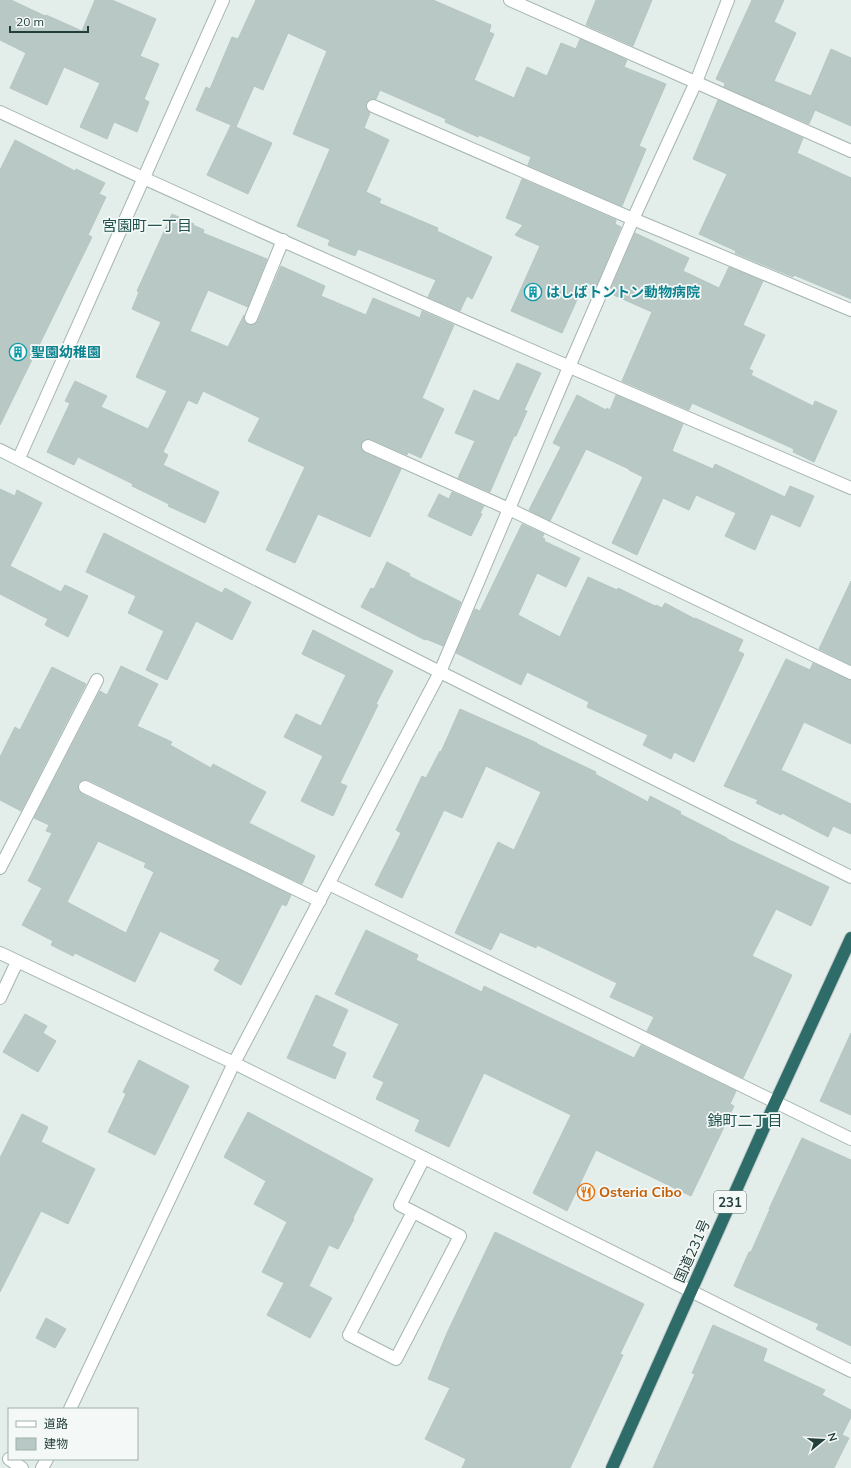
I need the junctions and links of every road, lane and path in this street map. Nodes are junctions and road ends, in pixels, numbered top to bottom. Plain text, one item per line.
1 (223, 0) edge
2 (510, 0) edge
3 (728, 0) edge
4 (696, 82) junction
5 (374, 106) dead end
6 (0, 112) edge
7 (851, 151) edge
8 (143, 179) junction
9 (632, 219) junction
10 (283, 240) junction
11 (851, 310) edge
12 (251, 318) dead end
13 (569, 367) junction
14 (368, 446) dead end
15 (0, 450) edge
16 (19, 458) junction
17 (851, 488) edge
18 (510, 509) junction
19 (440, 672) junction
20 (851, 673) edge
21 (97, 680) dead end
22 (85, 787) dead end
23 (0, 868) edge
24 (851, 877) edge
25 (329, 884) junction
26 (320, 901) junction
27 (851, 938) edge
28 (0, 953) edge
29 (17, 962) junction
30 (0, 998) edge
31 (234, 1063) junction
32 (775, 1103) junction
33 (851, 1139) edge
34 (424, 1158) junction
35 (413, 1212) junction
36 (691, 1291) junction
37 (851, 1371) edge
38 (70, 1408) edge
39 (10, 1460) edge
40 (22, 1468) edge
41 (612, 1468) edge

1 - 8 street
2 - 4 street
3 - 4 street
4 - 7 street
4 - 9 street
5 - 9 street
6 - 8 street
8 - 10 street
8 - 16 street
9 - 11 street
9 - 13 street
10 - 12 street
10 - 13 street
13 - 17 street
13 - 18 street
14 - 18 street
15 - 16 street
16 - 19 street
18 - 19 street
18 - 20 street
19 - 24 street
19 - 25 street
21 - 23 street
22 - 26 street
25 - 26 street
25 - 32 street
26 - 31 street
27 - 32 highway, 国道231号 / 231
28 - 29 street
29 - 30 street
29 - 31 street
31 - 34 street
31 - 38 street
32 - 33 street
32 - 36 highway, 国道231号 / 231
34 - 35 street
34 - 36 street
35 - 35 street
36 - 37 street
36 - 41 highway, 国道231号 / 231
39 - 40 street

